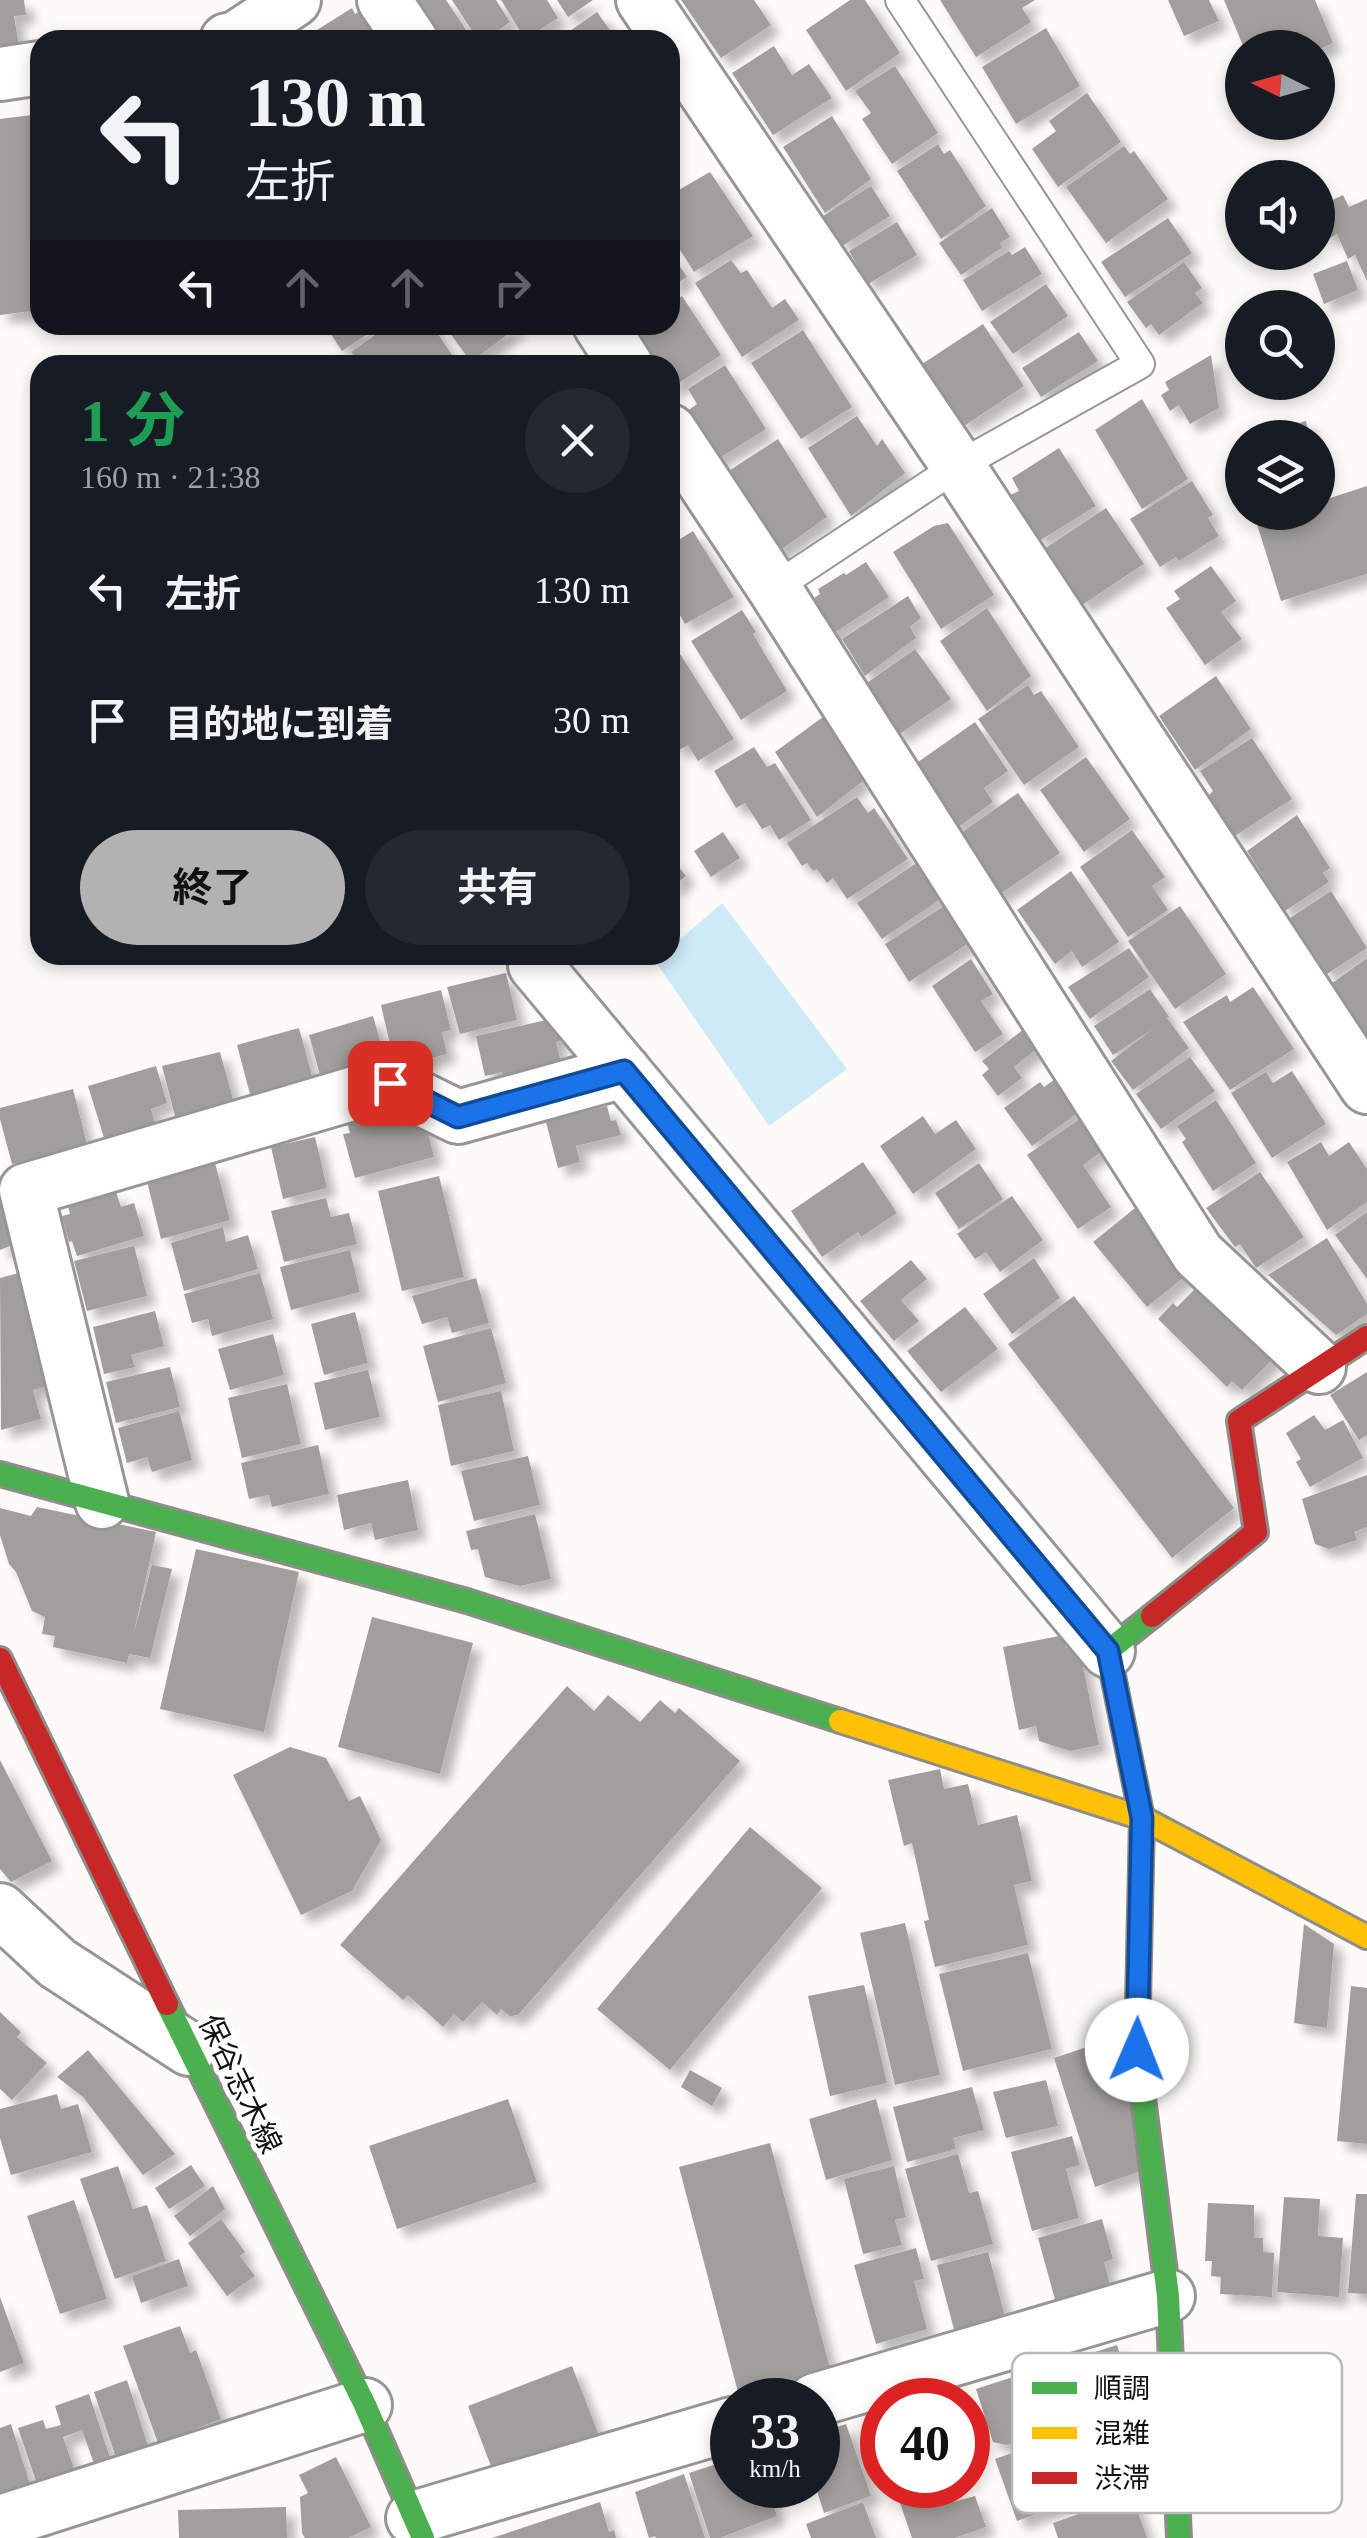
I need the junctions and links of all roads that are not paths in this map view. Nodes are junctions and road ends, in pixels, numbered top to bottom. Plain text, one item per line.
1 (294, 0) edge
2 (384, 0) edge
3 (643, 0) edge
4 (900, 0) edge
5 (249, 30) edge
6 (404, 30) edge
7 (663, 30) edge
8 (680, 55) edge
9 (30, 70) edge
10 (0, 74) edge
11 (680, 446) edge
12 (958, 466) junction
13 (774, 588) junction
14 (535, 965) edge
15 (624, 1071) junction
16 (1367, 1087) edge
17 (1367, 1337) edge
18 (1319, 1367) junction
19 (0, 1474) edge
20 (102, 1502) junction
21 (1108, 1651) junction
22 (0, 1659) edge
23 (1142, 1818) junction
24 (0, 1910) edge
25 (1367, 1938) edge
26 (190, 2049) junction
27 (1168, 2296) junction
28 (1171, 2353) edge
29 (840, 2393) edge
30 (365, 2405) junction
31 (710, 2431) edge
32 (1178, 2513) edge
33 (14, 2525) edge
34 (418, 2528) edge
35 (1179, 2538) edge

1 - 5 street
2 - 6 street
3 - 7 street
4 - 12 lane
8 - 12 street
9 - 10 street
11 - 13 street
12 - 13 lane
12 - 16 street
13 - 18 street
14 - 15 street
15 - 20 street
15 - 21 street
17 - 18 street
18 - 21 street
19 - 20 street
20 - 23 street
21 - 23 street
22 - 26 street, 保谷志木線
23 - 25 street
23 - 27 street
24 - 26 street
26 - 30 street, 保谷志木線
27 - 28 street
27 - 29 street
30 - 33 street
30 - 34 street, 保谷志木線
31 - 34 street
32 - 35 street

